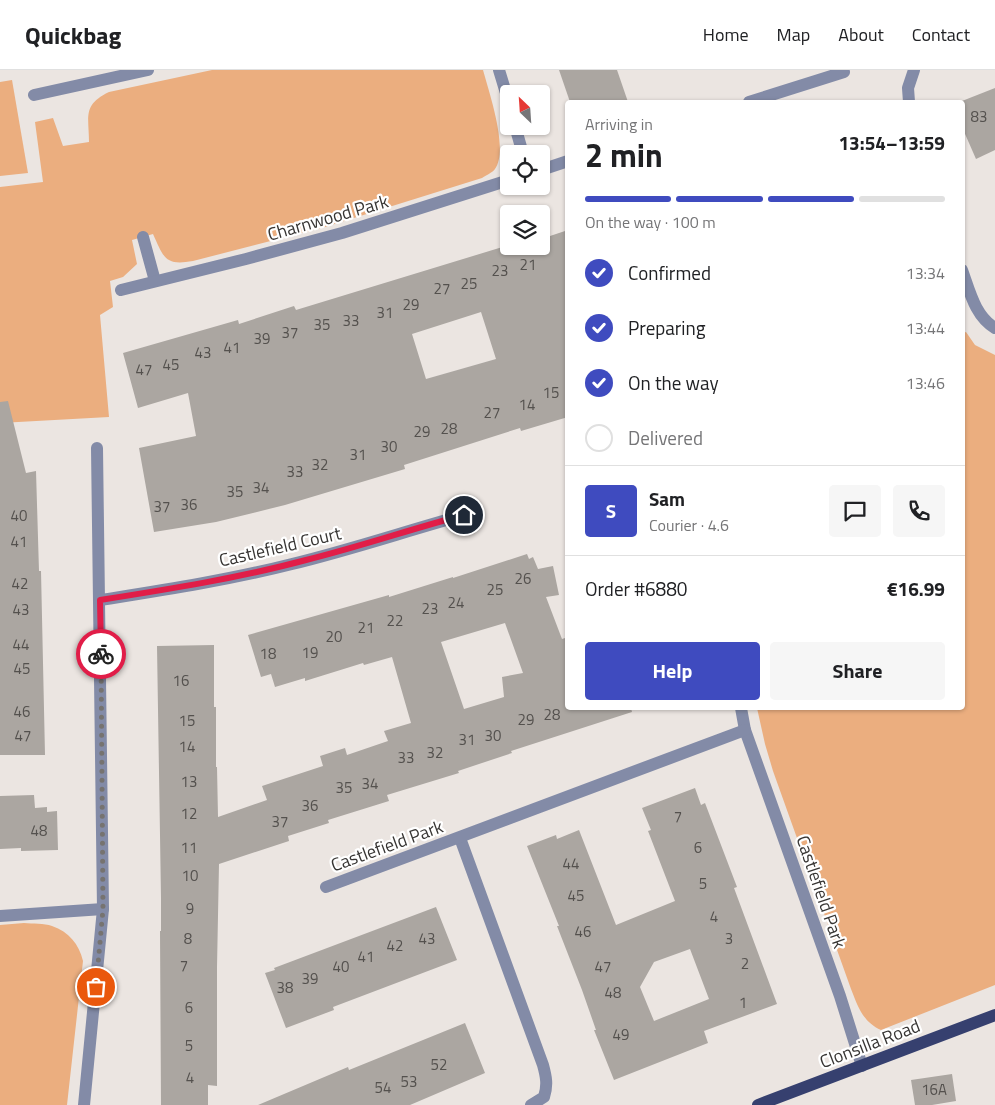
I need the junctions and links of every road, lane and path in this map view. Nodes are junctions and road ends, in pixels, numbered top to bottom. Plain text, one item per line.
1 (148, 70) edge
2 (500, 70) edge
3 (914, 70) edge
4 (844, 72) dead end
5 (504, 85) edge
6 (34, 95) dead end
7 (755, 100) edge
8 (909, 100) edge
9 (565, 163) edge
10 (550, 167) edge
11 (500, 183) edge
12 (143, 237) dead end
13 (965, 278) edge
14 (155, 281) junction
15 (121, 290) dead end
16 (995, 328) edge
17 (98, 448) dead end
18 (464, 515) dead end
19 (100, 600) junction
20 (741, 710) edge
21 (745, 730) junction
22 (460, 838) junction
23 (326, 887) dead end
24 (103, 909) junction
25 (0, 916) edge
26 (995, 1015) edge
27 (862, 1066) junction
28 (84, 1105) edge
29 (532, 1105) edge
30 (758, 1105) edge

1 - 6 street
2 - 5 street
3 - 8 street
4 - 7 street
9 - 10 street
11 - 14 street, Charnwood Park
12 - 14 street
13 - 16 street
14 - 15 street, Charnwood Park
17 - 19 street
18 - 19 street, Castlefield Court
19 - 24 street
20 - 21 street, Castlefield Park
21 - 22 street, Castlefield Park
21 - 27 street, Castlefield Park
22 - 23 street, Castlefield Park
22 - 29 street, Castlefield Park
24 - 25 street
24 - 28 street
26 - 27 main road, Clonsilla Road
27 - 30 main road, Clonsilla Road

